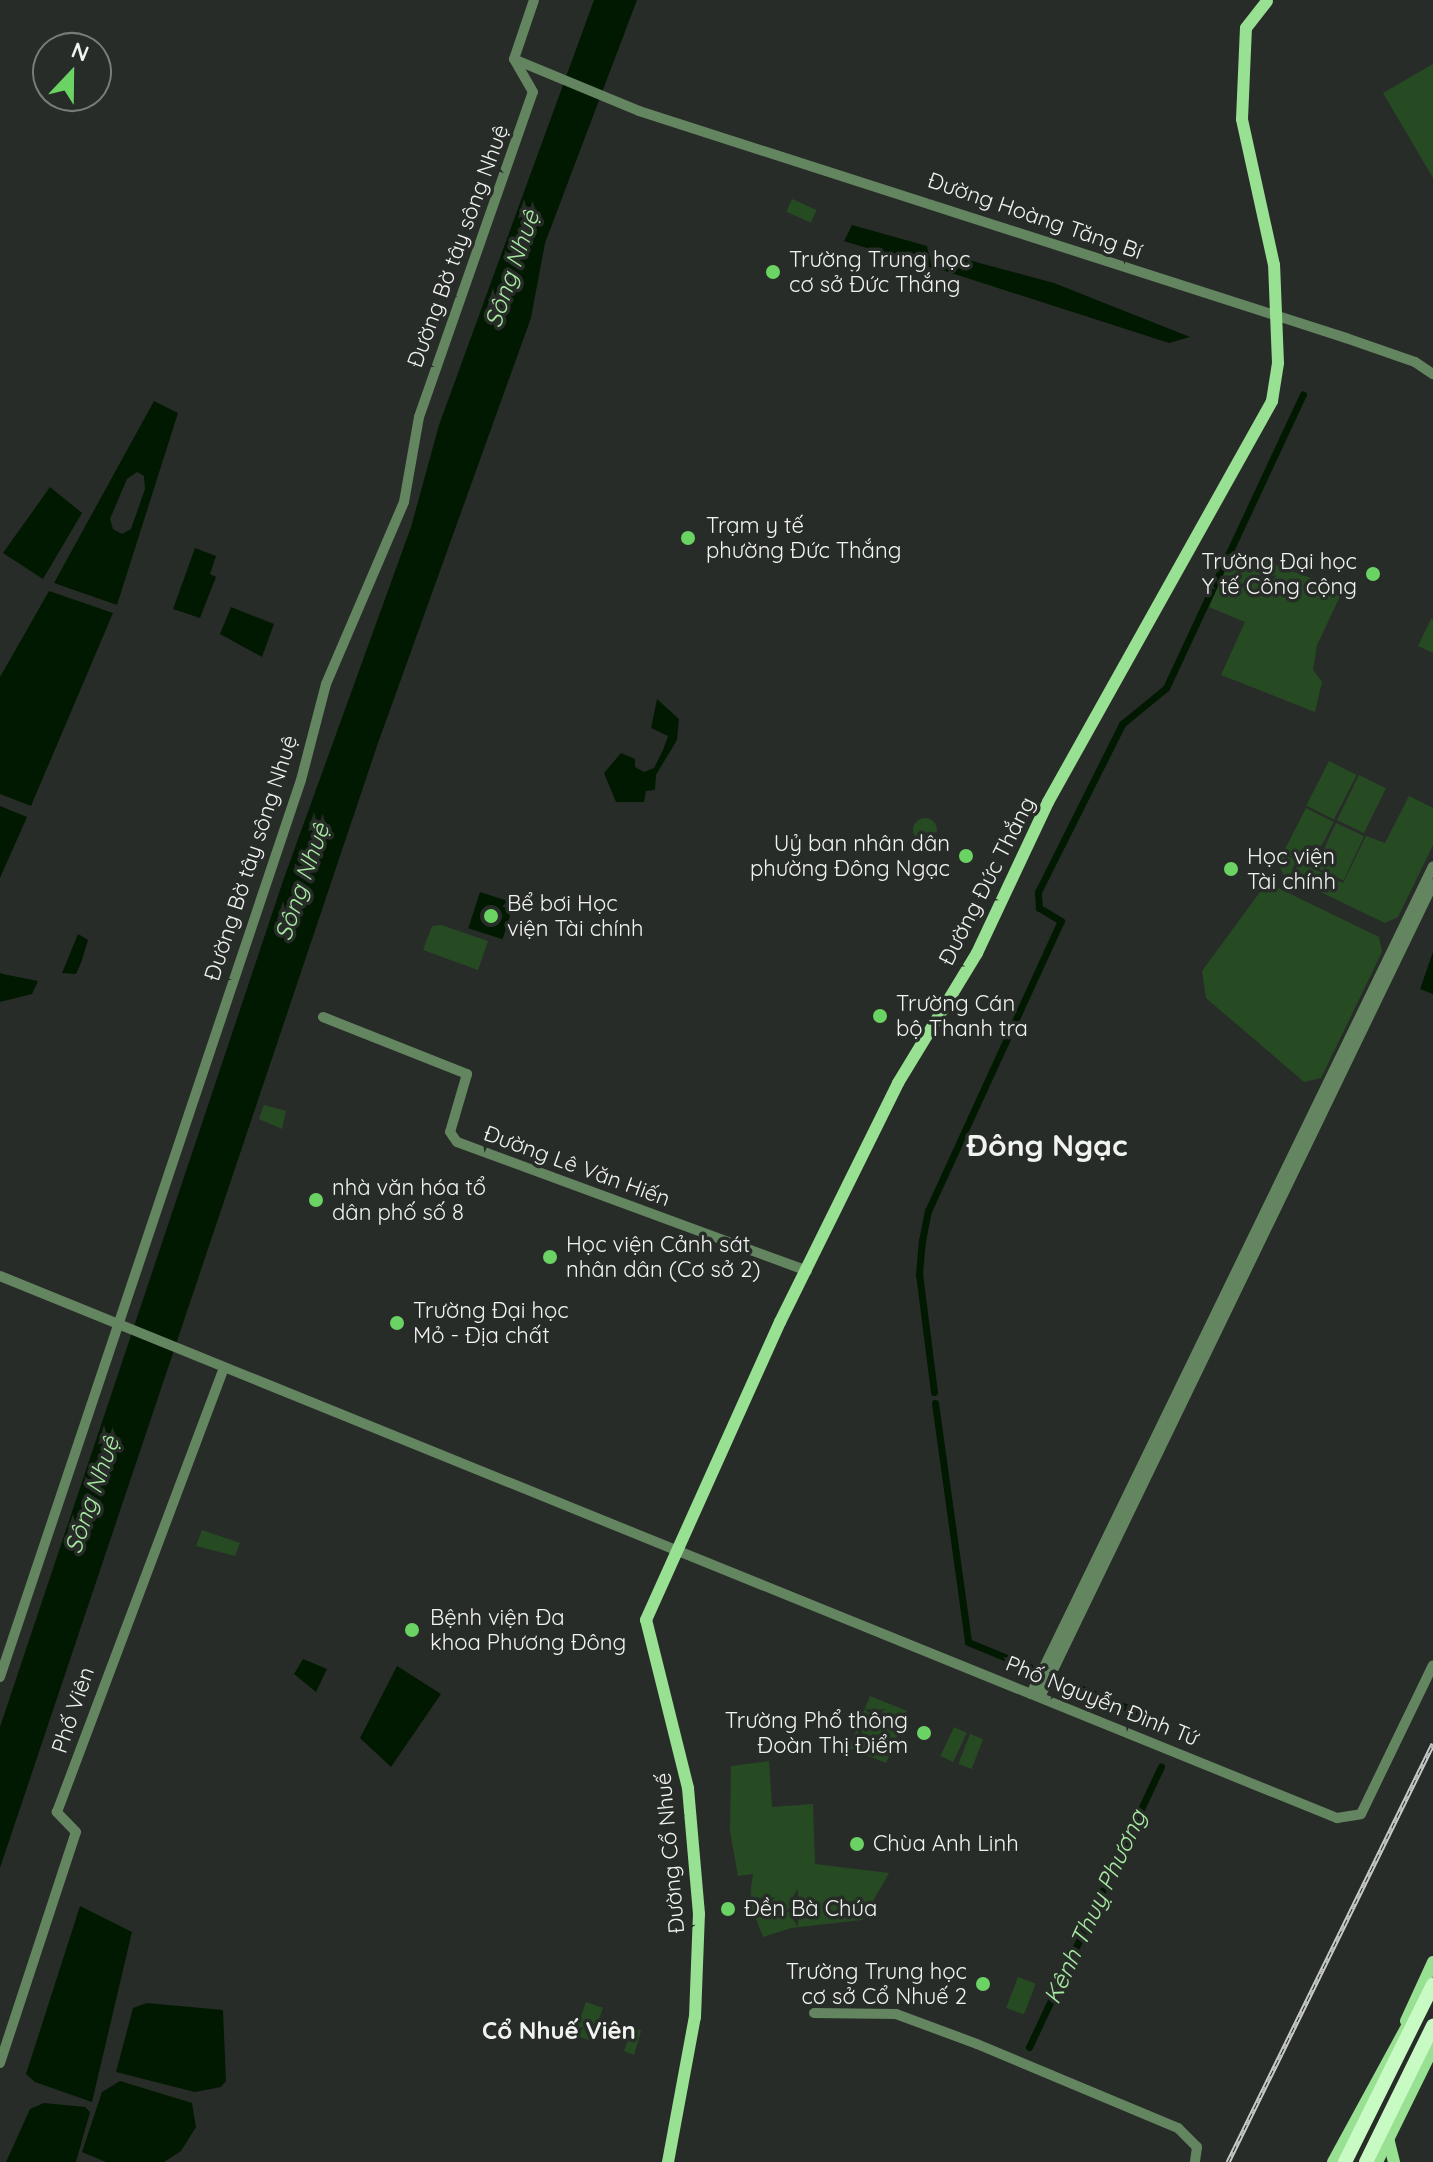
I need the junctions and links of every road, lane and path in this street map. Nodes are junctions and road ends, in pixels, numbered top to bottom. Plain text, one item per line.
1 (534, 0) edge
2 (1267, 1) edge
3 (514, 59) junction
4 (1277, 318) junction
5 (1433, 374) edge
6 (1433, 866) edge
7 (1433, 884) edge
8 (323, 1017) dead end
9 (807, 1271) junction
10 (0, 1276) edge
11 (122, 1328) junction
12 (224, 1368) junction
13 (676, 1548) junction
14 (1433, 1665) edge
15 (1050, 1666) junction
16 (0, 1677) edge
17 (1036, 1696) junction
18 (1433, 1962) edge
19 (1433, 1977) edge
20 (1433, 1985) edge
21 (814, 2013) dead end
22 (1405, 2025) junction
23 (1433, 2028) edge
24 (1433, 2048) edge
25 (0, 2063) edge
26 (1408, 2090) junction
27 (1388, 2138) junction
28 (668, 2162) edge
29 (1195, 2162) edge
30 (1333, 2162) edge
31 (1345, 2162) edge
32 (1366, 2162) edge
33 (1377, 2162) edge
34 (1394, 2162) edge

1 - 3 street
2 - 4 main road, Đường Đức Thắng
3 - 4 street, Đường Hoàng Tăng Bí
3 - 11 street, Đường Bờ tây sông Nhuệ
4 - 5 street, Đường Hoàng Tăng Bí
4 - 9 main road, Đường Đức Thắng
6 - 15 street
7 - 15 street
8 - 9 street, Đường Lê Văn Hiến
9 - 13 main road, Đường Đức Thắng
10 - 11 street
11 - 12 street
11 - 16 street, Đường Bờ tây sông Nhuệ
12 - 13 street
12 - 25 street, Phố Viên
13 - 17 street, Phố Nguyễn Đình Tứ
13 - 28 main road, Đường Cổ Nhuế
14 - 17 street, Phố Nguyễn Đình Tứ
15 - 17 street
18 - 22 main road
19 - 22 main road
20 - 31 highway
21 - 29 street
22 - 30 main road
23 - 26 main road
23 - 32 highway
24 - 26 main road
26 - 27 main road
27 - 33 main road
27 - 34 main road

